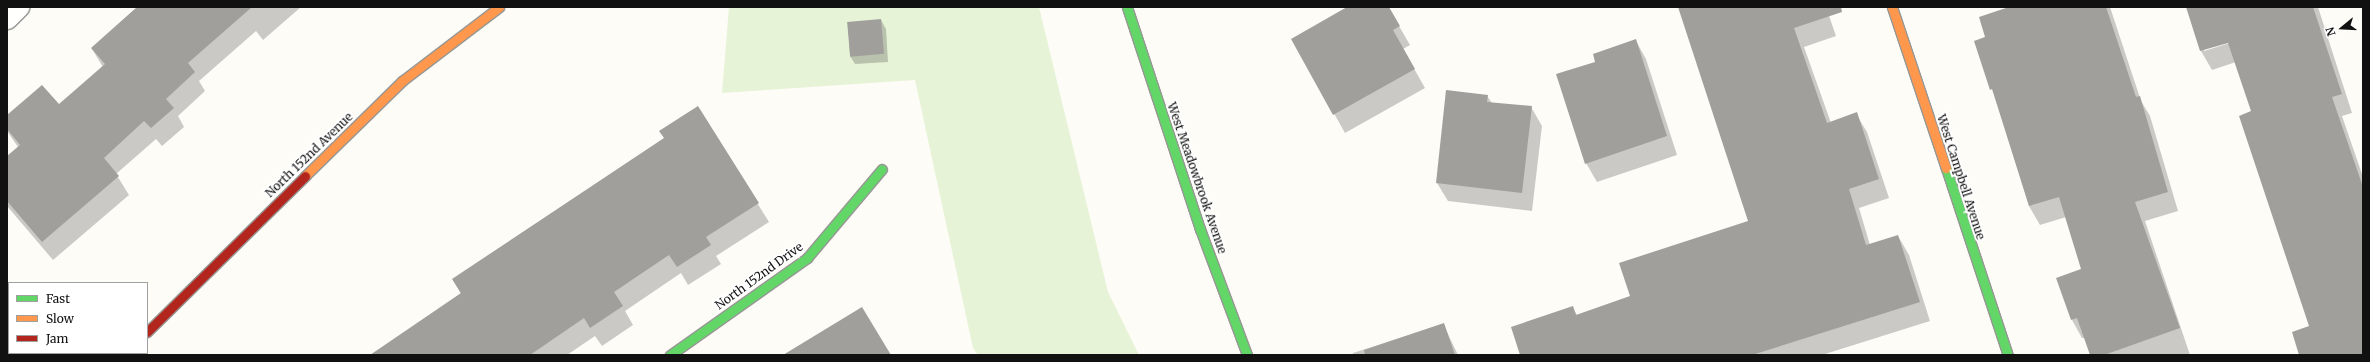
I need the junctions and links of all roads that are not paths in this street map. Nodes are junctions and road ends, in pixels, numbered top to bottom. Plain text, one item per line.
1 (18, 7) edge
2 (499, 7) edge
3 (1127, 7) edge
4 (1892, 7) edge
5 (7, 18) edge
6 (882, 168) dead end
7 (148, 331) edge
8 (670, 355) edge
9 (1247, 355) edge
10 (2008, 355) edge

1 - 5 street
2 - 7 street, North 152nd Avenue
3 - 9 street, West Meadowbrook Avenue
4 - 10 street, West Campbell Avenue
6 - 8 street, North 152nd Drive

